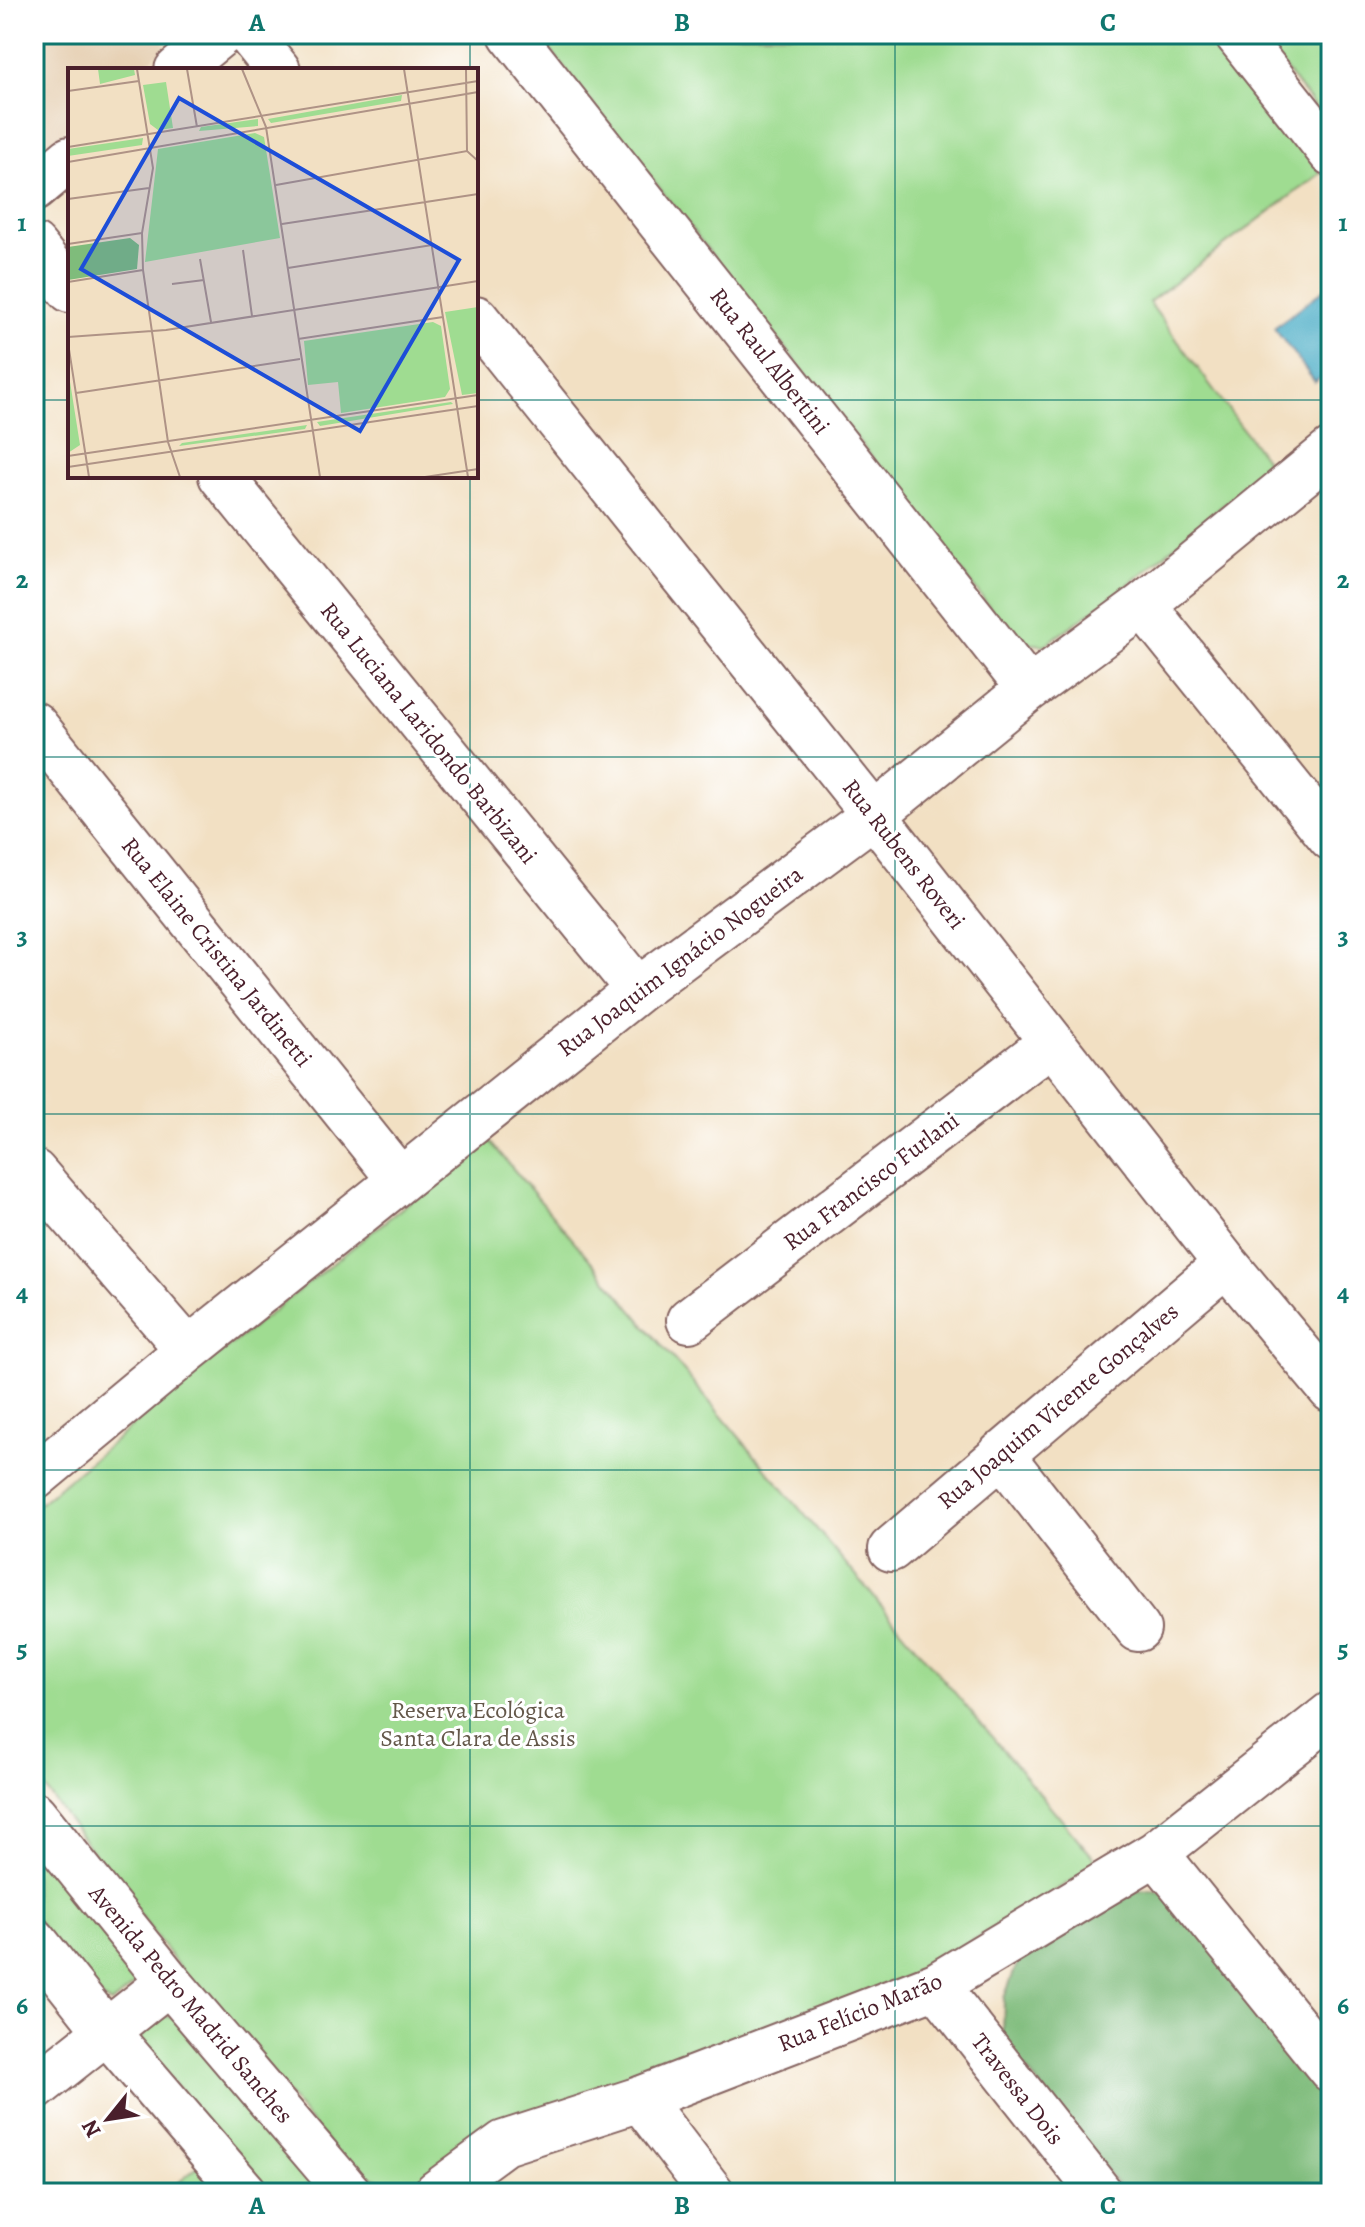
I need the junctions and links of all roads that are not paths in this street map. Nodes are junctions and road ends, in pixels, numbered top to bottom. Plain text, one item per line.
1 (221, 34) edge
2 (249, 34) edge
3 (511, 34) edge
4 (1237, 34) edge
5 (179, 68) edge
6 (276, 68) edge
7 (1331, 153) edge
8 (68, 161) edge
9 (34, 189) edge
10 (34, 246) edge
11 (68, 288) edge
12 (478, 320) edge
13 (1331, 451) edge
14 (223, 478) edge
15 (1143, 605) junction
16 (1029, 689) junction
17 (34, 724) edge
18 (874, 815) junction
19 (1331, 838) edge
20 (638, 990) junction
21 (1052, 1042) junction
22 (34, 1172) edge
23 (400, 1180) junction
24 (1226, 1264) junction
25 (689, 1320) dead end
26 (188, 1350) junction
27 (1331, 1390) edge
28 (1001, 1454) junction
29 (34, 1478) edge
30 (891, 1549) dead end
31 (1138, 1629) dead end
32 (1331, 1714) edge
33 (34, 1814) edge
34 (1156, 1853) junction
35 (34, 1940) edge
36 (169, 1982) junction
37 (936, 1985) junction
38 (106, 2031) junction
39 (1331, 2070) edge
40 (34, 2089) edge
41 (640, 2099) junction
42 (245, 2193) edge
43 (349, 2193) edge
44 (436, 2193) edge
45 (712, 2193) edge
46 (1100, 2193) edge

1 - 5 street
2 - 6 street
3 - 16 street, Rua Raul Albertini
4 - 7 street
8 - 9 street
10 - 11 street
12 - 18 street, Rua Rubens Roveri
13 - 15 street, Rua Joaquim Ignácio Nogueira
14 - 20 street, Rua Luciana Laridondo Barbizani
15 - 16 street, Rua Joaquim Ignácio Nogueira
15 - 19 street
16 - 18 street, Rua Joaquim Ignácio Nogueira
17 - 23 street, Rua Elaine Cristina Jardinetti
18 - 20 street, Rua Joaquim Ignácio Nogueira
18 - 21 street, Rua Rubens Roveri
20 - 23 street, Rua Joaquim Ignácio Nogueira
21 - 24 street, Rua Rubens Roveri
21 - 25 street, Rua Francisco Furlani
22 - 26 street
23 - 26 street, Rua Joaquim Ignácio Nogueira
24 - 27 street, Rua Rubens Roveri
24 - 28 street, Rua Joaquim Vicente Gonçalves
26 - 29 street, Rua Joaquim Ignácio Nogueira
28 - 30 street, Rua Joaquim Vicente Gonçalves
28 - 31 street
32 - 34 street, Rua Felício Marão
33 - 36 street, Avenida Pedro Madrid Sanches
34 - 37 street, Rua Felício Marão
34 - 39 street
35 - 38 street
36 - 38 street
36 - 43 street, Avenida Pedro Madrid Sanches
37 - 41 street, Rua Felício Marão
37 - 46 street, Travessa Dois
38 - 40 street
38 - 42 street
41 - 44 street, Rua Felício Marão
41 - 45 street

